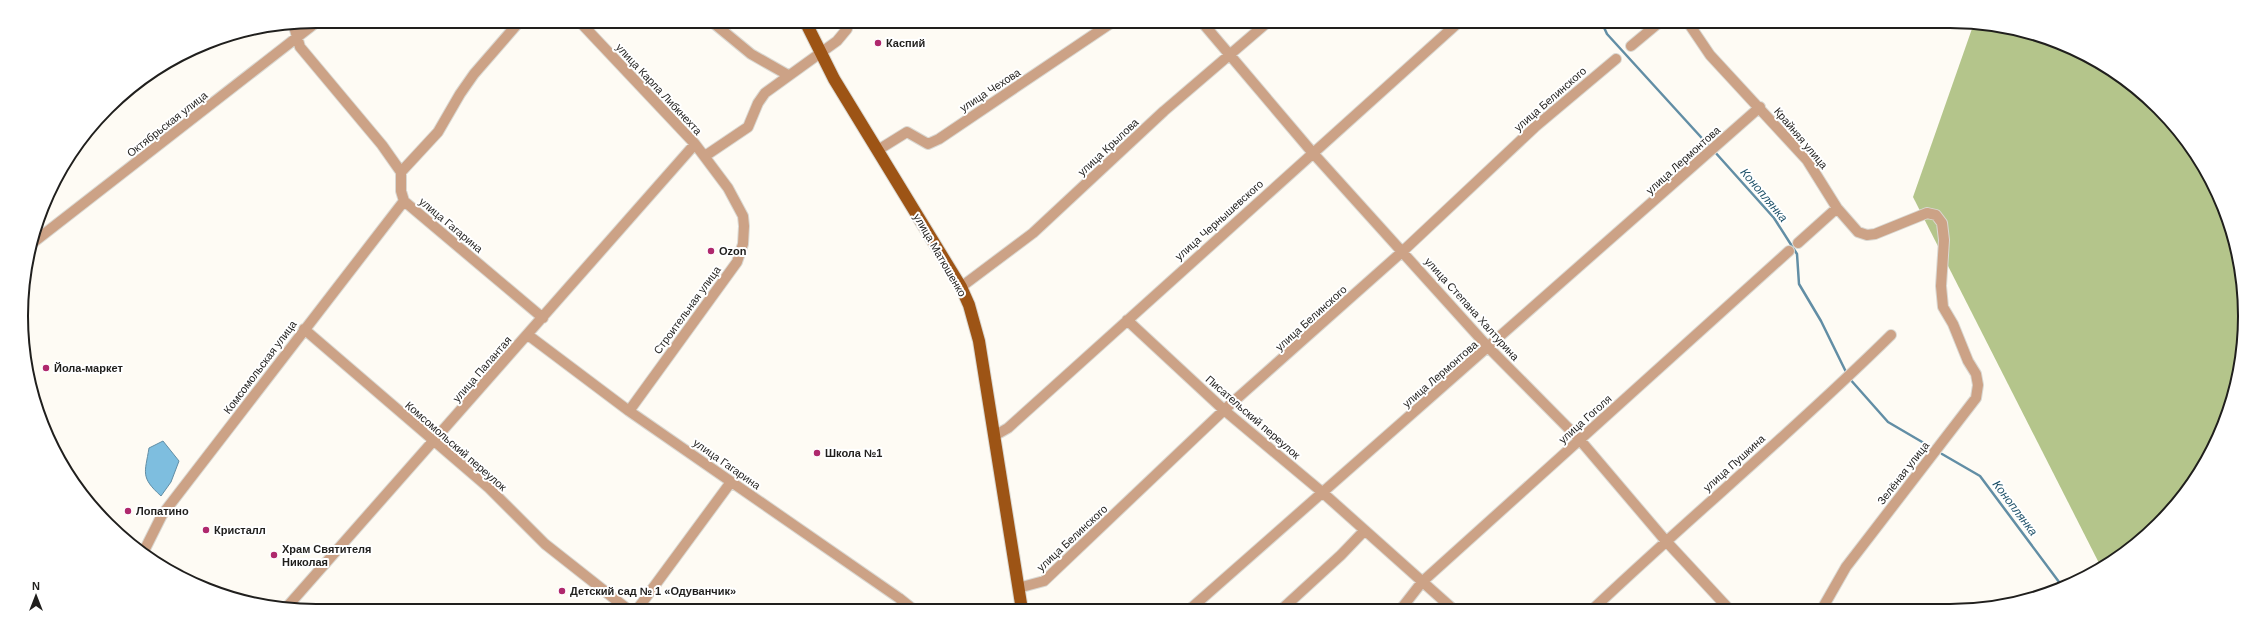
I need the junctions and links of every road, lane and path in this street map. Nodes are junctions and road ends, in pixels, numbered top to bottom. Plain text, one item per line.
1 (309, 28) edge
2 (514, 28) edge
3 (586, 28) edge
4 (719, 28) edge
5 (808, 28) edge
6 (847, 28) edge
7 (1104, 28) edge
8 (1207, 28) edge
9 (1261, 28) edge
10 (1452, 28) edge
11 (1653, 28) edge
12 (1692, 28) edge
13 (295, 29) edge
14 (298, 37) junction
15 (1631, 46) dead end
16 (820, 52) junction
17 (1230, 56) junction
18 (1616, 59) dead end
19 (788, 75) junction
20 (1760, 107) junction
21 (695, 144) junction
22 (878, 150) junction
23 (1312, 152) junction
24 (705, 156) junction
25 (401, 172) junction
26 (404, 200) junction
27 (1837, 208) junction
28 (39, 238) edge
29 (1798, 243) dead end
30 (1404, 251) junction
31 (1789, 252) dead end
32 (961, 287) junction
33 (543, 318) junction
34 (1127, 320) junction
35 (304, 329) junction
36 (528, 335) junction
37 (1891, 335) dead end
38 (1488, 347) junction
39 (1962, 348) joint
40 (1224, 410) junction
41 (629, 411) junction
42 (994, 436) junction
43 (1580, 440) junction
44 (434, 442) junction
45 (730, 482) junction
46 (1322, 492) junction
47 (1364, 530) junction
48 (1665, 540) junction
49 (146, 547) edge
50 (1422, 582) junction
51 (1018, 588) junction
52 (291, 603) edge
53 (622, 604) edge
54 (640, 604) edge
55 (906, 604) edge
56 (1021, 604) edge
57 (1196, 604) edge
58 (1288, 604) edge
59 (1405, 604) edge
60 (1447, 604) edge
61 (1598, 604) edge
62 (1724, 604) edge
63 (1825, 604) edge

1 - 14 street, Октябрьская улица
2 - 25 street
3 - 21 street, улица Карла Либкнехта
4 - 19 street
5 - 16 main road, улица Матюшенко
6 - 16 street
7 - 22 street, улица Чехова
8 - 17 street, улица Степана Халтурина
9 - 17 street, улица Крылова
10 - 23 street, улица Чернышевского
11 - 15 street
12 - 20 street, Крайняя улица
13 - 14 street
14 - 25 street
14 - 28 street, Октябрьская улица
16 - 19 street
16 - 22 main road, улица Матюшенко
17 - 23 street, улица Степана Халтурина
17 - 32 street, улица Крылова
18 - 30 street, улица Белинского
19 - 24 street
20 - 27 street, Крайняя улица
20 - 38 street, улица Лермонтова
21 - 24 street, улица Карла Либкнехта
21 - 33 street, улица Палантая
22 - 32 main road, улица Матюшенко
23 - 30 street, улица Степана Халтурина
23 - 34 street, улица Чернышевского
24 - 41 street, Строительная улица
25 - 26 street, улица Гагарина
26 - 33 street, улица Гагарина
26 - 35 street, Комсомольская улица
27 - 29 street
27 - 39 street, Крайняя улица
30 - 38 street, улица Степана Халтурина
30 - 40 street, улица Белинского
31 - 43 street, улица Гоголя
32 - 42 main road, улица Матюшенко
33 - 36 street, улица Палантая
34 - 40 street, Писательский переулок
34 - 42 street, улица Чернышевского
35 - 44 street, Комсомольский переулок
35 - 49 street, Комсомольская улица
36 - 41 street, улица Гагарина
36 - 44 street, улица Палантая
37 - 48 street, улица Пушкина
38 - 43 street, улица Степана Халтурина
38 - 46 street, улица Лермонтова
39 - 63 street, Зелёная улица
40 - 46 street, Писательский переулок
40 - 51 street, улица Белинского
41 - 45 street, улица Гагарина
42 - 51 main road, улица Матюшенко
43 - 48 street, улица Степана Халтурина
43 - 50 street, улица Гоголя
44 - 52 street, улица Палантая
44 - 53 street, Комсомольский переулок
45 - 54 street
45 - 55 street, улица Гагарина
46 - 47 street, Писательский переулок
46 - 57 street, улица Лермонтова
47 - 50 street, Писательский переулок
47 - 58 street
48 - 61 street, улица Пушкина
48 - 62 street, улица Степана Халтурина
50 - 59 street, улица Гоголя
50 - 60 street, Писательский переулок
51 - 56 main road, улица Матюшенко

